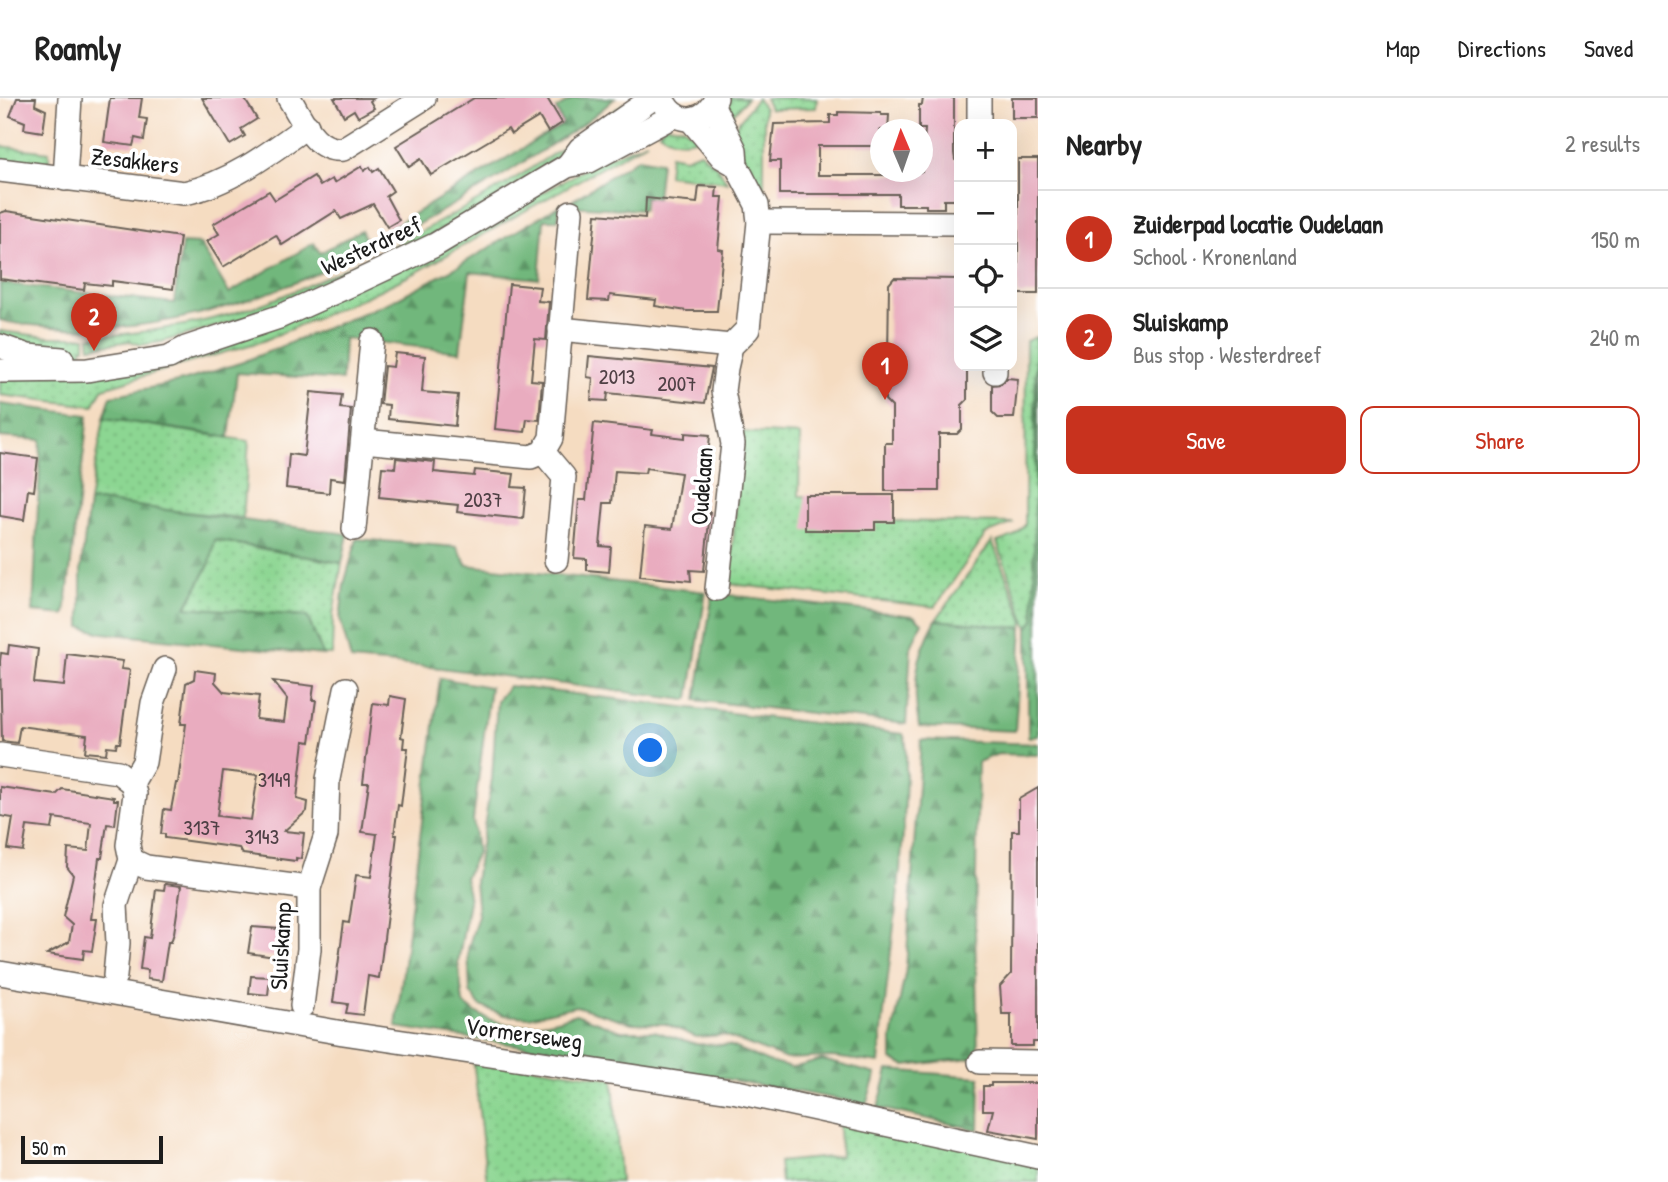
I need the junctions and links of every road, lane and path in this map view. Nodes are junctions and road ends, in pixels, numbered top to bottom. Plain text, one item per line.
1 (70, 98) edge
2 (289, 98) edge
3 (424, 98) edge
4 (653, 98) edge
5 (979, 98) edge
6 (715, 102) edge
7 (676, 111) edge
8 (979, 119) edge
9 (307, 126) junction
10 (567, 166) junction
11 (736, 166) junction
12 (0, 170) edge
13 (65, 179) junction
14 (571, 212) dead end
15 (760, 222) junction
16 (954, 223) edge
17 (560, 329) junction
18 (372, 341) dead end
19 (0, 346) edge
20 (731, 346) junction
21 (186, 348) junction
22 (0, 371) edge
23 (363, 441) junction
24 (543, 452) junction
25 (354, 529) dead end
26 (556, 561) dead end
27 (717, 589) dead end
28 (165, 669) dead end
29 (346, 689) dead end
30 (0, 755) edge
31 (132, 783) junction
32 (131, 860) junction
33 (309, 888) junction
34 (0, 973) edge
35 (115, 976) dead end
36 (302, 1006) dead end
37 (980, 1062) dead end
38 (1038, 1063) edge
39 (1038, 1157) edge

1 - 13 street, Zesakkers
2 - 9 street
3 - 9 street
4 - 10 street, Westerdreef
5 - 8 street
6 - 7 street, Westerdreef
6 - 11 street, Oudelaan
7 - 10 street, Westerdreef
7 - 11 street, Oudelaan
9 - 13 street, Zesakkers
10 - 21 street, Westerdreef
11 - 15 street, Oudelaan
12 - 13 street, Zesakkers
14 - 17 street
15 - 16 street
15 - 20 street, Oudelaan
17 - 20 street
17 - 24 street
18 - 23 street
19 - 21 street, Westerdreef
20 - 27 street, Oudelaan
21 - 22 street, Westerdreef
23 - 24 street
23 - 25 street
24 - 26 street
28 - 31 street
29 - 33 street, Sluiskamp
30 - 31 street
31 - 32 street
32 - 33 street, Sluiskamp
32 - 35 street
33 - 36 street, Sluiskamp
34 - 39 street, Vormerseweg
37 - 38 street

